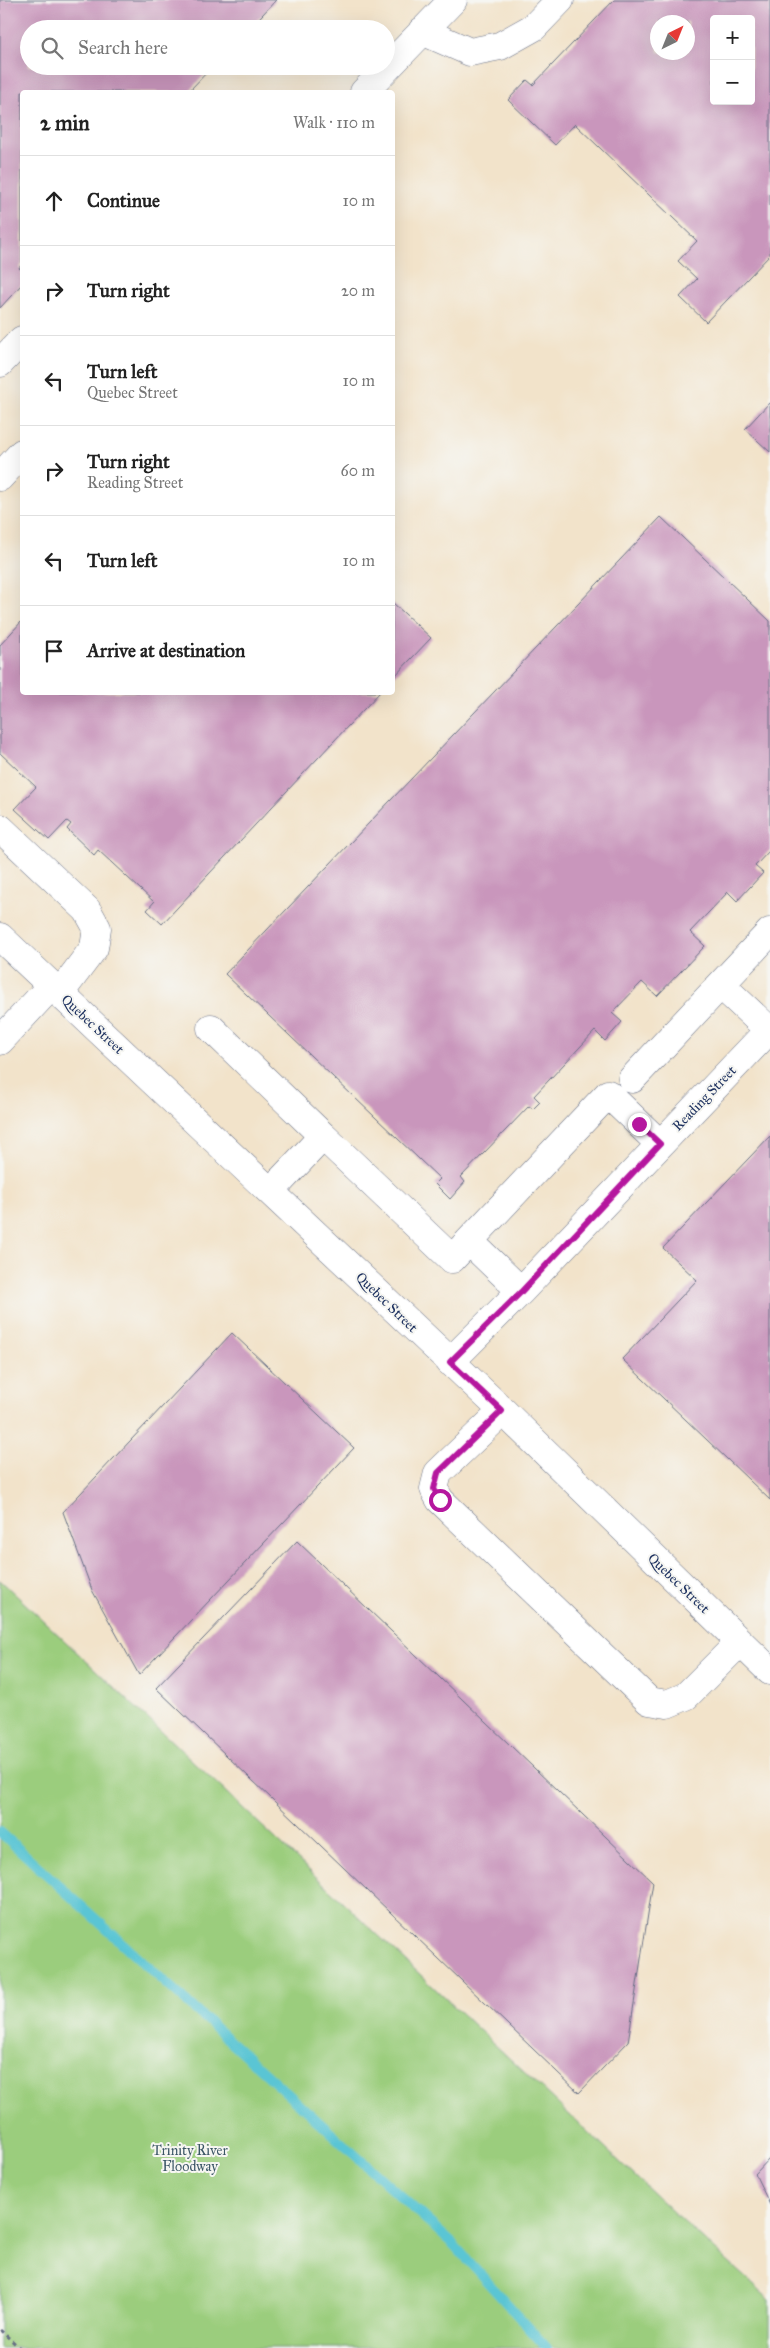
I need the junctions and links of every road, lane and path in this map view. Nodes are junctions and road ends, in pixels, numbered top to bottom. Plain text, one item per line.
1 (453, 0) edge
2 (560, 0) edge
3 (422, 31) junction
4 (395, 59) edge
5 (380, 75) edge
6 (366, 90) edge
7 (20, 342) edge
8 (0, 363) edge
9 (20, 455) edge
10 (0, 477) edge
11 (0, 828) edge
12 (770, 932) edge
13 (0, 937) edge
14 (722, 985) junction
15 (56, 989) junction
16 (211, 1028) dead end
17 (770, 1029) edge
18 (0, 1041) edge
19 (632, 1079) dead end
20 (324, 1136) junction
21 (660, 1144) junction
22 (270, 1191) junction
23 (469, 1241) junction
24 (521, 1292) junction
25 (450, 1362) junction
26 (502, 1411) junction
27 (740, 1642) junction
28 (770, 1671) edge
29 (0, 2330) edge
30 (20, 2348) edge

1 - 3 street
2 - 3 street
3 - 4 street
5 - 6 street
7 - 8 street
9 - 10 street
11 - 15 street
12 - 14 street
13 - 15 street, Quebec Street
14 - 17 street
14 - 19 street
15 - 18 street
15 - 22 street, Quebec Street
16 - 20 street
17 - 21 street, Reading Street
20 - 22 street
20 - 23 street
21 - 23 street
21 - 24 street, Reading Street
22 - 25 street, Quebec Street
23 - 24 street
24 - 25 street, Reading Street
25 - 26 street, Quebec Street
26 - 27 street, Quebec Street
26 - 27 street
27 - 28 street, Quebec Street
29 - 30 path

